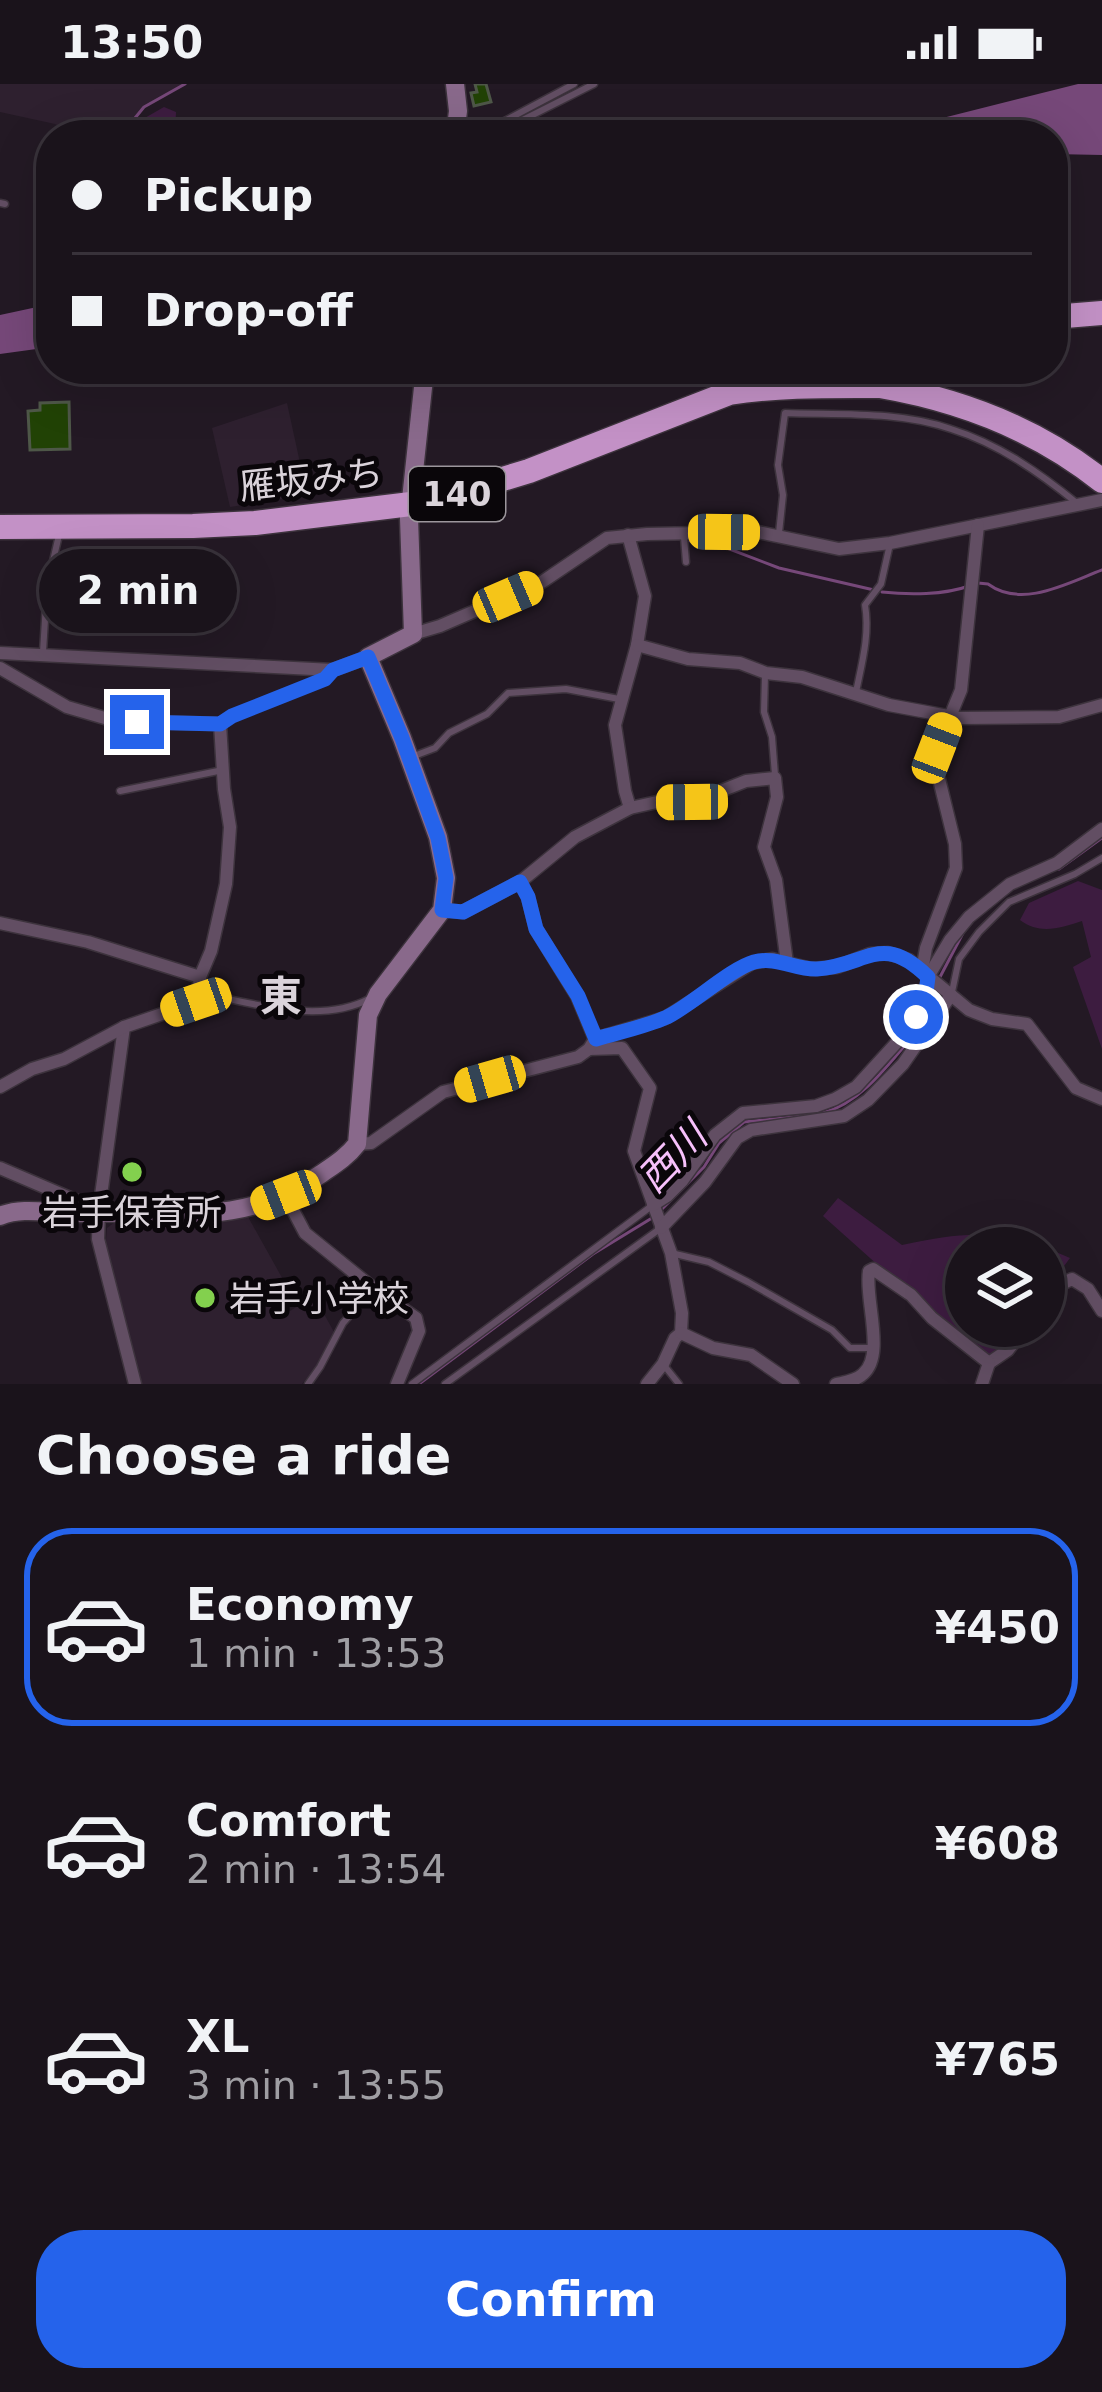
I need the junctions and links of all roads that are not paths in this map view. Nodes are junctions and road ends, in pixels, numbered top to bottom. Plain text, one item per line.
1 (455, 84) edge
2 (574, 84) edge
3 (594, 84) edge
4 (457, 120) edge
5 (506, 120) edge
6 (520, 120) edge
7 (1102, 313) edge
8 (1068, 316) edge
9 (423, 384) edge
10 (753, 384) edge
11 (816, 384) edge
12 (900, 384) edge
13 (729, 393) junction
14 (1099, 485) edge
15 (410, 497) junction
16 (1079, 504) junction
17 (978, 525) junction
18 (0, 527) edge
19 (61, 527) junction
20 (684, 533) junction
21 (628, 535) junction
22 (779, 536) junction
23 (890, 543) junction
24 (686, 562) dead end
25 (413, 634) junction
26 (637, 645) junction
27 (0, 652) edge
28 (42, 656) junction
29 (368, 657) junction
30 (0, 668) edge
31 (333, 670) junction
32 (766, 674) junction
33 (856, 695) junction
34 (622, 699) junction
35 (1102, 705) edge
36 (949, 716) junction
37 (220, 724) junction
38 (410, 758) junction
39 (223, 770) junction
40 (775, 778) junction
41 (120, 791) dead end
42 (631, 808) junction
43 (1102, 829) edge
44 (1084, 844) junction
45 (1100, 859) edge
46 (520, 882) junction
47 (442, 910) junction
48 (0, 923) edge
49 (787, 963) junction
50 (925, 974) junction
51 (200, 977) junction
52 (199, 993) junction
53 (378, 994) junction
54 (951, 995) junction
55 (124, 1027) junction
56 (592, 1044) junction
57 (0, 1087) edge
58 (1102, 1099) edge
59 (357, 1144) junction
60 (0, 1168) edge
61 (286, 1195) junction
62 (653, 1205) junction
63 (99, 1210) junction
64 (0, 1216) edge
65 (661, 1228) junction
66 (671, 1253) junction
67 (1065, 1282) edge
68 (373, 1288) junction
69 (1102, 1311) edge
70 (681, 1334) junction
71 (1010, 1347) edge
72 (873, 1348) junction
73 (989, 1363) junction
74 (663, 1364) junction
75 (135, 1384) edge
76 (308, 1384) edge
77 (397, 1384) edge
78 (412, 1384) edge
79 (445, 1384) edge
80 (646, 1384) edge
81 (680, 1384) edge
82 (793, 1384) edge
83 (836, 1384) edge
84 (982, 1384) edge

1 - 4 street
2 - 5 lane
3 - 6 lane
7 - 8 highway
9 - 15 street
10 - 13 highway
11 - 13 highway, 雁坂みち / 140
12 - 14 highway, 140
13 - 15 highway, 雁坂みち / 140
14 - 16 street
15 - 19 highway, 雁坂みち / 140
15 - 25 street
16 - 17 street
16 - 22 lane
17 - 23 street
17 - 36 street
18 - 19 highway, 雁坂みち / 140
19 - 28 lane
20 - 21 street
20 - 22 street
20 - 24 lane
21 - 25 street
21 - 26 street
22 - 23 street
23 - 33 lane
25 - 29 street
26 - 32 street
26 - 34 street
27 - 28 street
28 - 31 street
29 - 31 street
29 - 38 street
30 - 37 street
31 - 37 lane
32 - 33 street
32 - 40 lane
33 - 36 street
34 - 38 lane
34 - 42 street
35 - 36 street
36 - 50 street
37 - 39 street
38 - 47 street
39 - 41 lane
39 - 51 street
40 - 42 street
40 - 49 street
42 - 46 street
43 - 44 street
44 - 45 lane
44 - 50 street
45 - 54 lane
46 - 47 street
46 - 56 street
47 - 53 street
48 - 51 street
49 - 50 street
49 - 56 street
50 - 54 street
50 - 62 street
51 - 52 street
52 - 53 lane
52 - 55 street
53 - 59 street
54 - 58 street
54 - 65 street
55 - 57 street
55 - 63 street
56 - 59 street
56 - 62 street
59 - 61 street
60 - 63 street
61 - 63 street
61 - 68 street
62 - 65 street
62 - 78 lane
63 - 64 street
63 - 75 street
65 - 66 street
65 - 79 lane
66 - 70 street
66 - 72 lane
67 - 69 street
68 - 76 lane
68 - 77 street
70 - 74 street
70 - 82 street
71 - 73 street
72 - 73 street
72 - 83 street
73 - 84 street
74 - 80 street
74 - 81 lane

